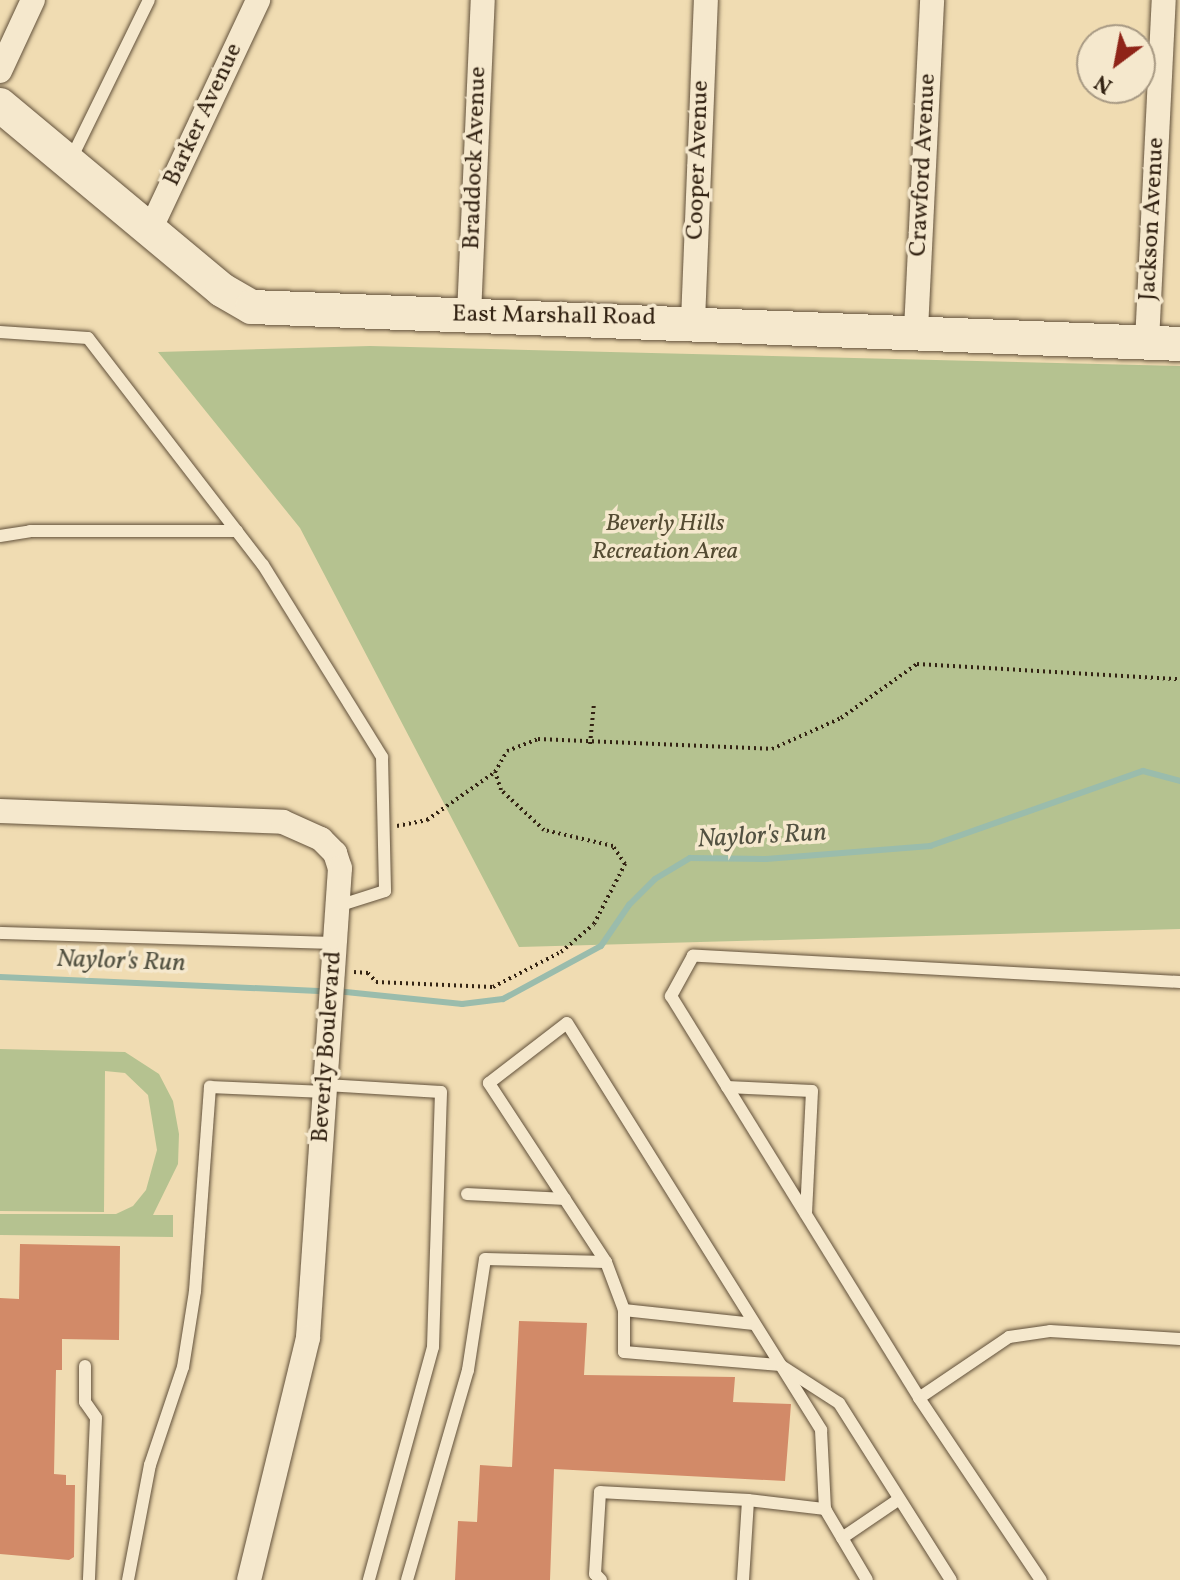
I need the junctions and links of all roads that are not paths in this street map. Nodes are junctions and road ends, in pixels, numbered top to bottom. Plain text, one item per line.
1 (33, 0) edge
2 (149, 0) edge
3 (258, 0) edge
4 (483, 0) edge
5 (706, 0) edge
6 (932, 0) edge
7 (1164, 0) edge
8 (0, 71) edge
9 (0, 105) edge
10 (69, 163) junction
11 (150, 230) junction
12 (469, 315) junction
13 (693, 321) junction
14 (916, 330) junction
15 (0, 332) edge
16 (1164, 343) edge
17 (237, 531) junction
18 (0, 536) edge
19 (0, 811) edge
20 (338, 906) junction
21 (0, 933) edge
22 (336, 943) junction
23 (1180, 982) edge
24 (727, 1087) junction
25 (325, 1088) junction
26 (467, 1194) dead end
27 (565, 1199) junction
28 (806, 1214) junction
29 (606, 1262) junction
30 (624, 1310) junction
31 (754, 1324) junction
32 (1180, 1339) edge
33 (780, 1365) junction
34 (85, 1366) dead end
35 (919, 1398) junction
36 (748, 1500) junction
37 (898, 1500) junction
38 (825, 1509) junction
39 (842, 1538) junction
40 (89, 1580) edge
41 (128, 1580) edge
42 (249, 1580) edge
43 (369, 1580) edge
44 (407, 1580) edge
45 (601, 1580) edge
46 (743, 1580) edge
47 (867, 1580) edge
48 (951, 1580) edge
49 (1041, 1580) edge

1 - 8 street
2 - 10 lane
3 - 11 street, Barker Avenue
4 - 12 street, Braddock Avenue
5 - 13 street, Cooper Avenue
6 - 14 street, Crawford Avenue
7 - 16 street, Jackson Avenue
9 - 10 main road, East Marshall Road
10 - 11 main road, East Marshall Road
11 - 12 main road, East Marshall Road
12 - 13 main road, East Marshall Road
13 - 14 main road, East Marshall Road
14 - 16 main road, East Marshall Road
15 - 17 lane
17 - 18 lane
17 - 20 lane
19 - 20 street, Beverly Boulevard
20 - 22 street, Beverly Boulevard
21 - 22 lane
22 - 25 street, Beverly Boulevard
23 - 24 lane
24 - 28 lane
24 - 28 lane
25 - 41 lane
25 - 42 street, Beverly Boulevard
25 - 43 lane
26 - 27 lane
27 - 29 lane
27 - 31 lane
28 - 35 lane
29 - 30 lane
29 - 44 lane
30 - 31 lane
30 - 33 lane
31 - 33 lane
32 - 35 lane
33 - 37 lane
33 - 38 lane
34 - 40 lane
35 - 49 lane
36 - 38 lane
36 - 45 lane
36 - 46 lane
37 - 39 lane
37 - 48 lane
38 - 39 lane
39 - 47 lane

